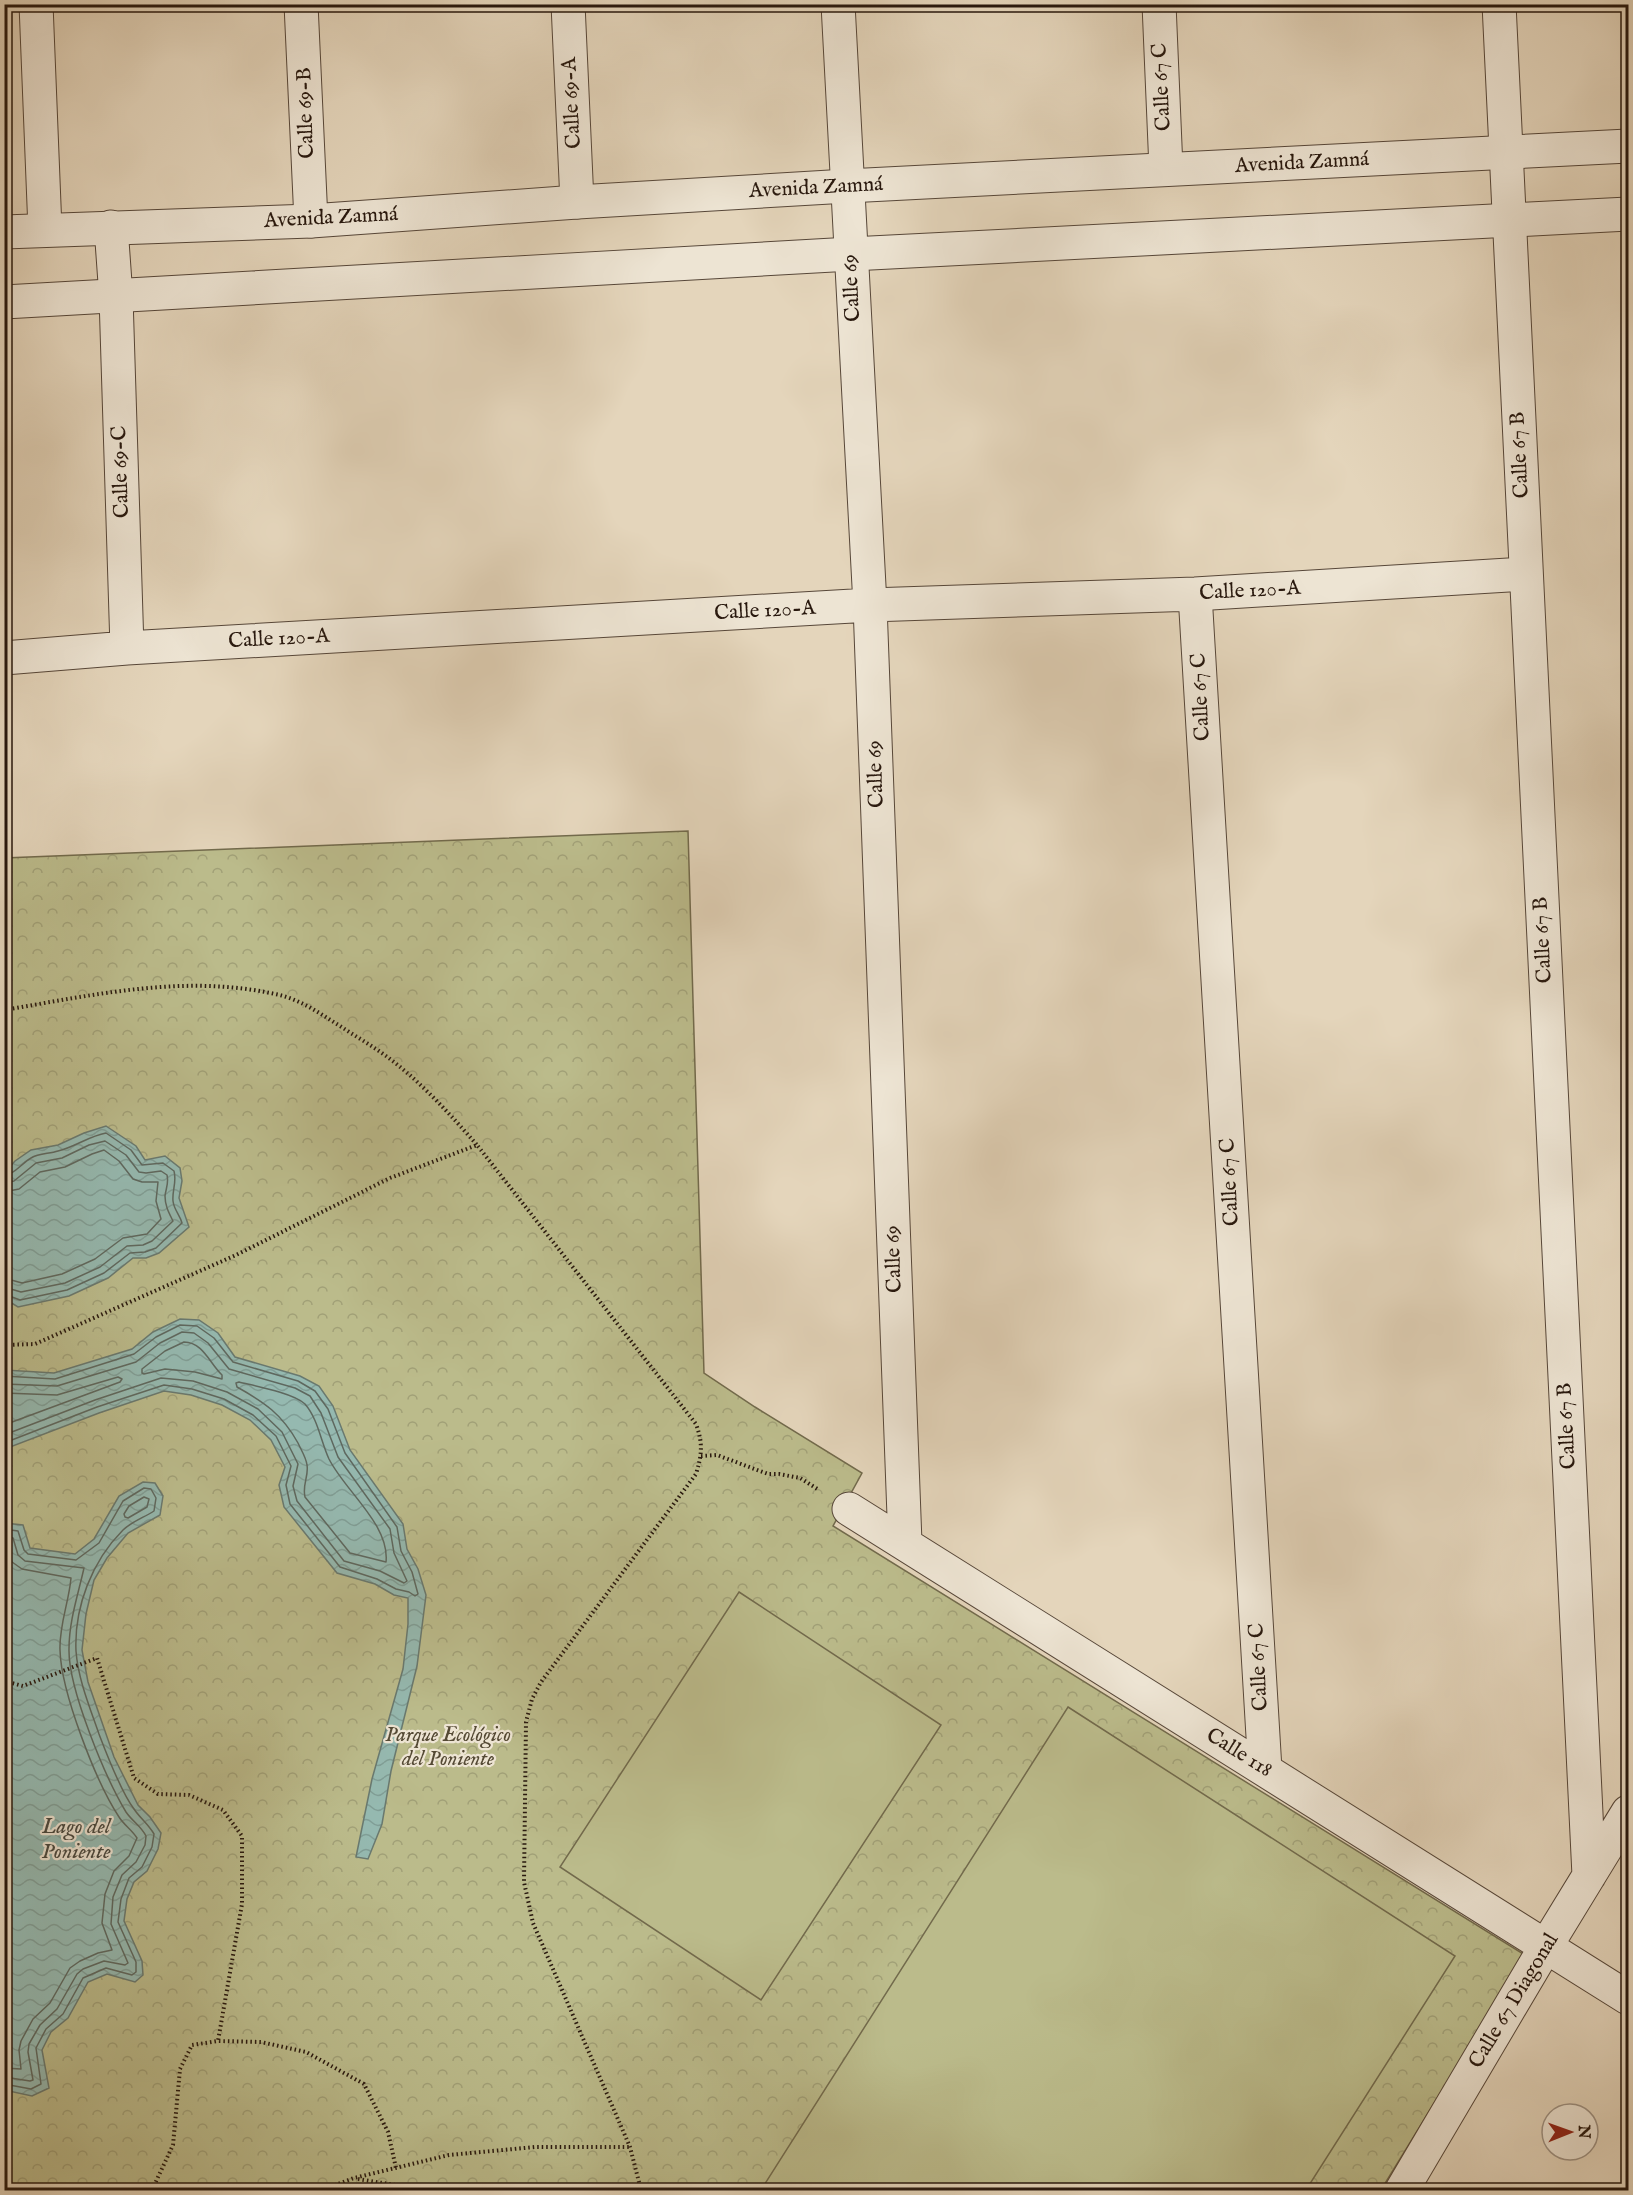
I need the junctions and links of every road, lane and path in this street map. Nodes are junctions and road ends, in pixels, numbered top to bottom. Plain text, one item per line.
1 (36, 4) edge
2 (301, 4) edge
3 (568, 4) edge
4 (838, 4) edge
5 (1159, 4) edge
6 (1499, 4) edge
7 (1629, 146) edge
8 (1507, 154) junction
9 (1166, 169) junction
10 (847, 186) junction
11 (577, 202) junction
12 (1629, 214) edge
13 (1509, 220) junction
14 (310, 221) junction
15 (111, 227) junction
16 (45, 230) junction
17 (4, 232) edge
18 (851, 254) junction
19 (116, 297) junction
20 (4, 302) edge
21 (1525, 574) junction
22 (1195, 594) junction
23 (870, 605) junction
24 (127, 648) junction
25 (4, 658) edge
26 (4, 1010) edge
27 (477, 1145) junction
28 (4, 1345) edge
29 (702, 1456) junction
30 (849, 1509) joint
31 (905, 1543) junction
32 (4, 1681) edge
33 (1265, 1770) junction
34 (1629, 1812) edge
35 (1589, 1876) junction
36 (1546, 1946) junction
37 (1629, 1998) edge
38 (218, 2041) junction
39 (630, 2147) junction
40 (396, 2168) junction
41 (354, 2178) junction
42 (152, 2190) edge
43 (322, 2190) edge
44 (401, 2190) edge
45 (641, 2190) edge
46 (1402, 2190) edge

1 - 16 street
2 - 14 street, Calle 69-B
3 - 11 street, Calle 69-A
4 - 10 street, Calle 69
5 - 9 street, Calle 67 C
6 - 8 street, Calle 67 B
7 - 8 street, Avenida Zamná
8 - 9 street, Avenida Zamná
8 - 13 street, Calle 67 B
9 - 10 street, Avenida Zamná
10 - 11 street, Avenida Zamná
10 - 18 street, Calle 69
11 - 14 street, Avenida Zamná
12 - 13 street
13 - 18 street
13 - 21 street, Calle 67 B
14 - 15 street, Avenida Zamná
15 - 16 street, Avenida Zamná
15 - 19 street, Calle 69-C
16 - 17 street, Avenida Zamná
18 - 19 street
18 - 23 street, Calle 69
19 - 20 street
19 - 24 street, Calle 69-C
21 - 22 street, Calle 120-A
21 - 35 street, Calle 67 B
22 - 23 street, Calle 120-A
22 - 33 street, Calle 67 C
23 - 24 street, Calle 120-A
23 - 31 street, Calle 69
24 - 25 street, Calle 120-A
26 - 27 path
27 - 28 path
27 - 29 path
29 - 30 path
29 - 39 path
30 - 31 street, Calle 118
31 - 33 street, Calle 118
32 - 38 path
33 - 36 street, Calle 118
34 - 35 street, Calle 67 Diagonal
35 - 36 street, Calle 67 Diagonal
36 - 37 street, Calle 118
36 - 46 street, Calle 67 Diagonal
38 - 40 path
38 - 42 path
39 - 40 path
39 - 45 path
40 - 41 path
41 - 43 path
41 - 44 path

